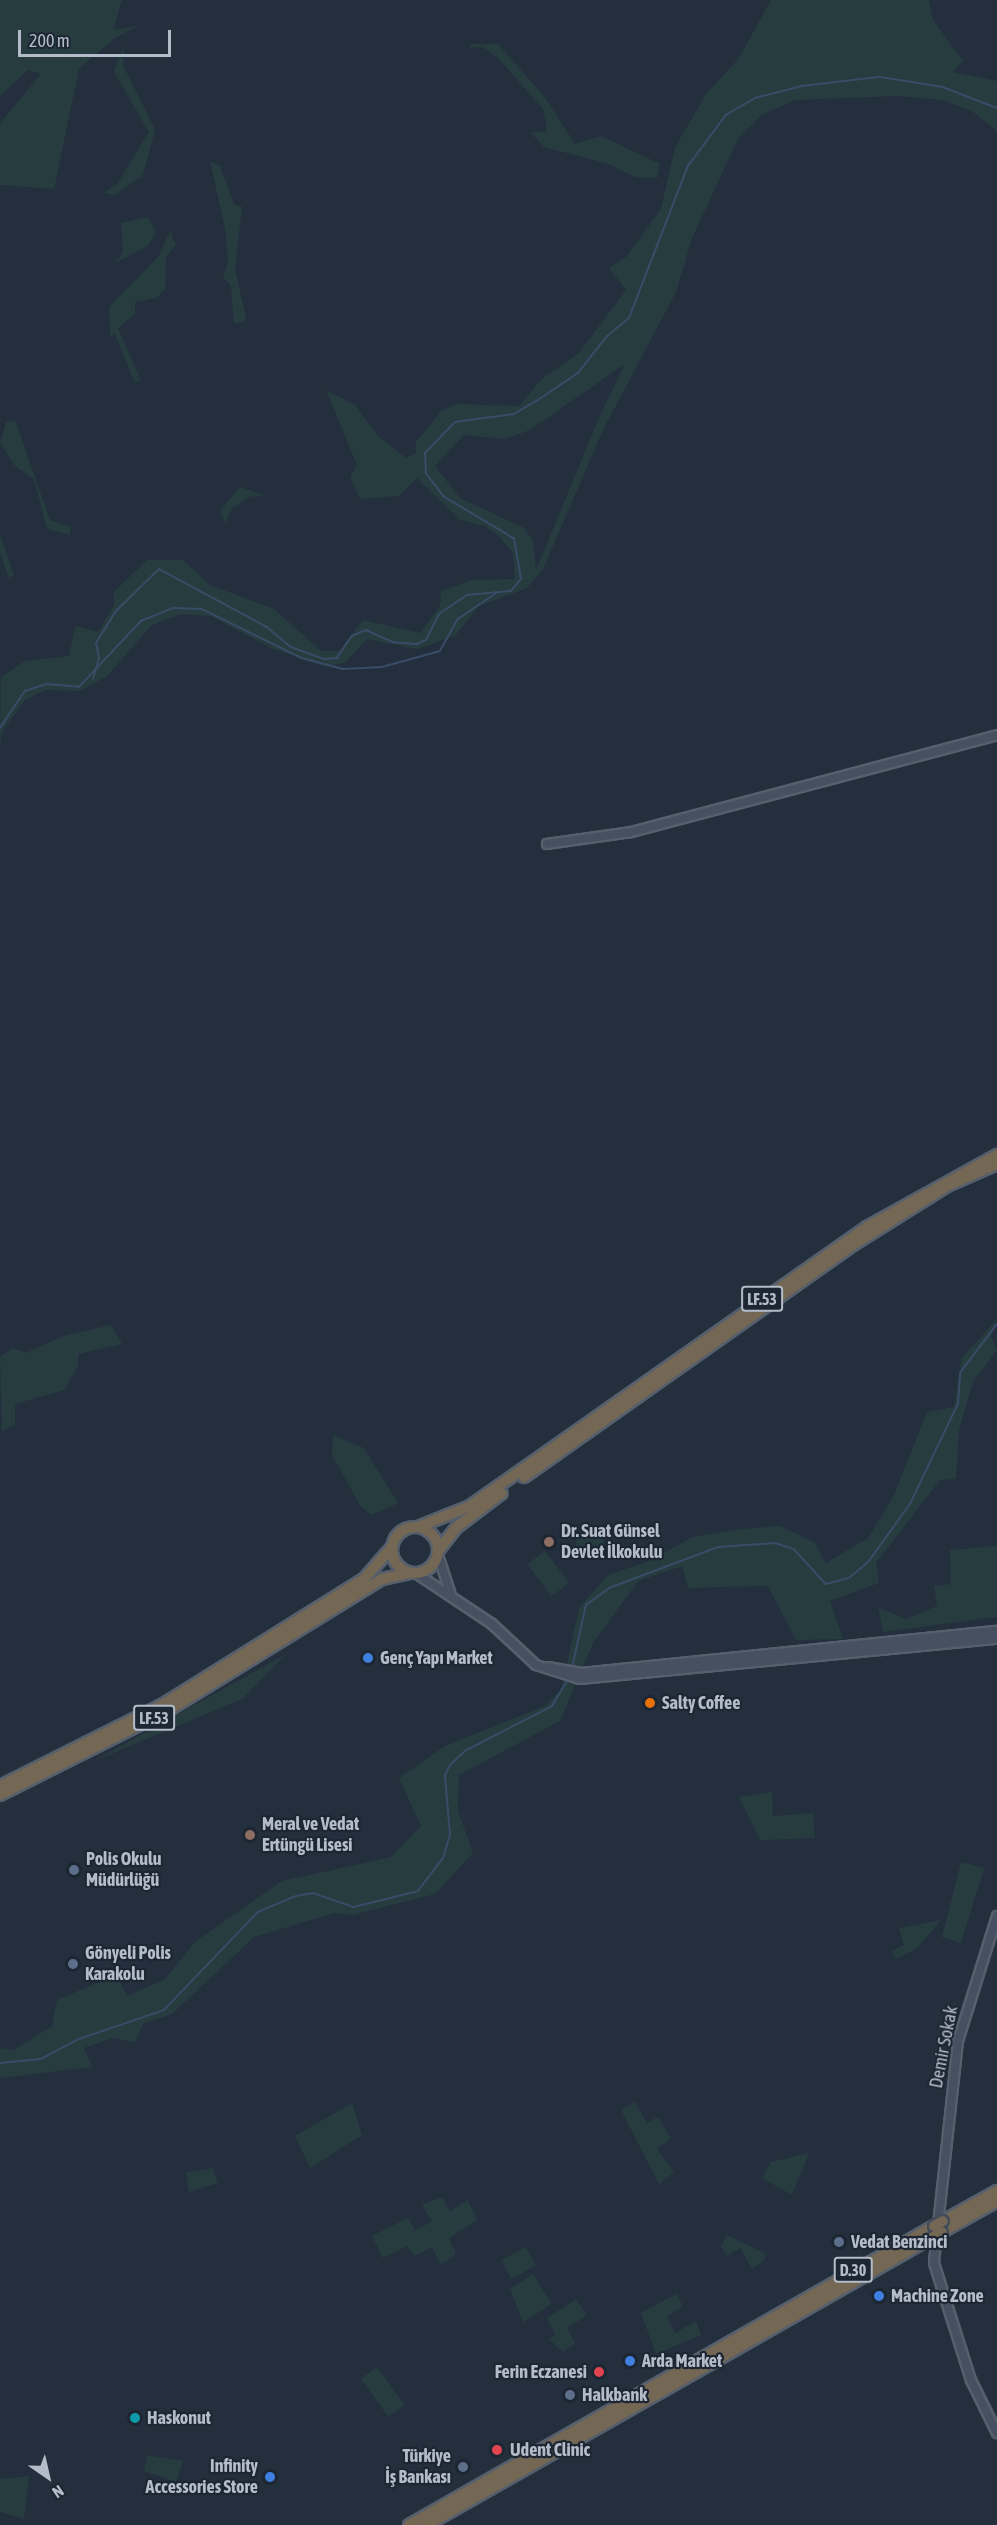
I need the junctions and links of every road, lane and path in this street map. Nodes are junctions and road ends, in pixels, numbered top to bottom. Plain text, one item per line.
1 (997, 735) edge
2 (547, 844) dead end
3 (997, 1155) edge
4 (997, 1165) edge
5 (418, 1527) junction
6 (392, 1548) junction
7 (438, 1553) junction
8 (414, 1573) junction
9 (450, 1593) junction
10 (997, 1631) edge
11 (997, 1639) edge
12 (580, 1676) junction
13 (0, 1786) edge
14 (0, 1795) edge
15 (997, 1916) edge
16 (997, 2191) edge
17 (997, 2202) edge
18 (938, 2229) junction
19 (997, 2433) edge
20 (409, 2525) edge
21 (427, 2525) edge

1 - 2 street
3 - 5 highway, LF.53
4 - 7 highway, LF.53
5 - 6 highway, LF.53
5 - 7 highway
6 - 8 highway
6 - 13 highway, LF.53
7 - 8 highway, LF.53
7 - 9 street
8 - 9 street
8 - 14 highway, LF.53
9 - 12 street
10 - 12 street
11 - 12 street
15 - 18 street, Demir Sokak
16 - 18 highway
17 - 18 highway, D.30
18 - 19 street, Demir Sokak
18 - 20 highway, D.30
18 - 21 highway, D.30

